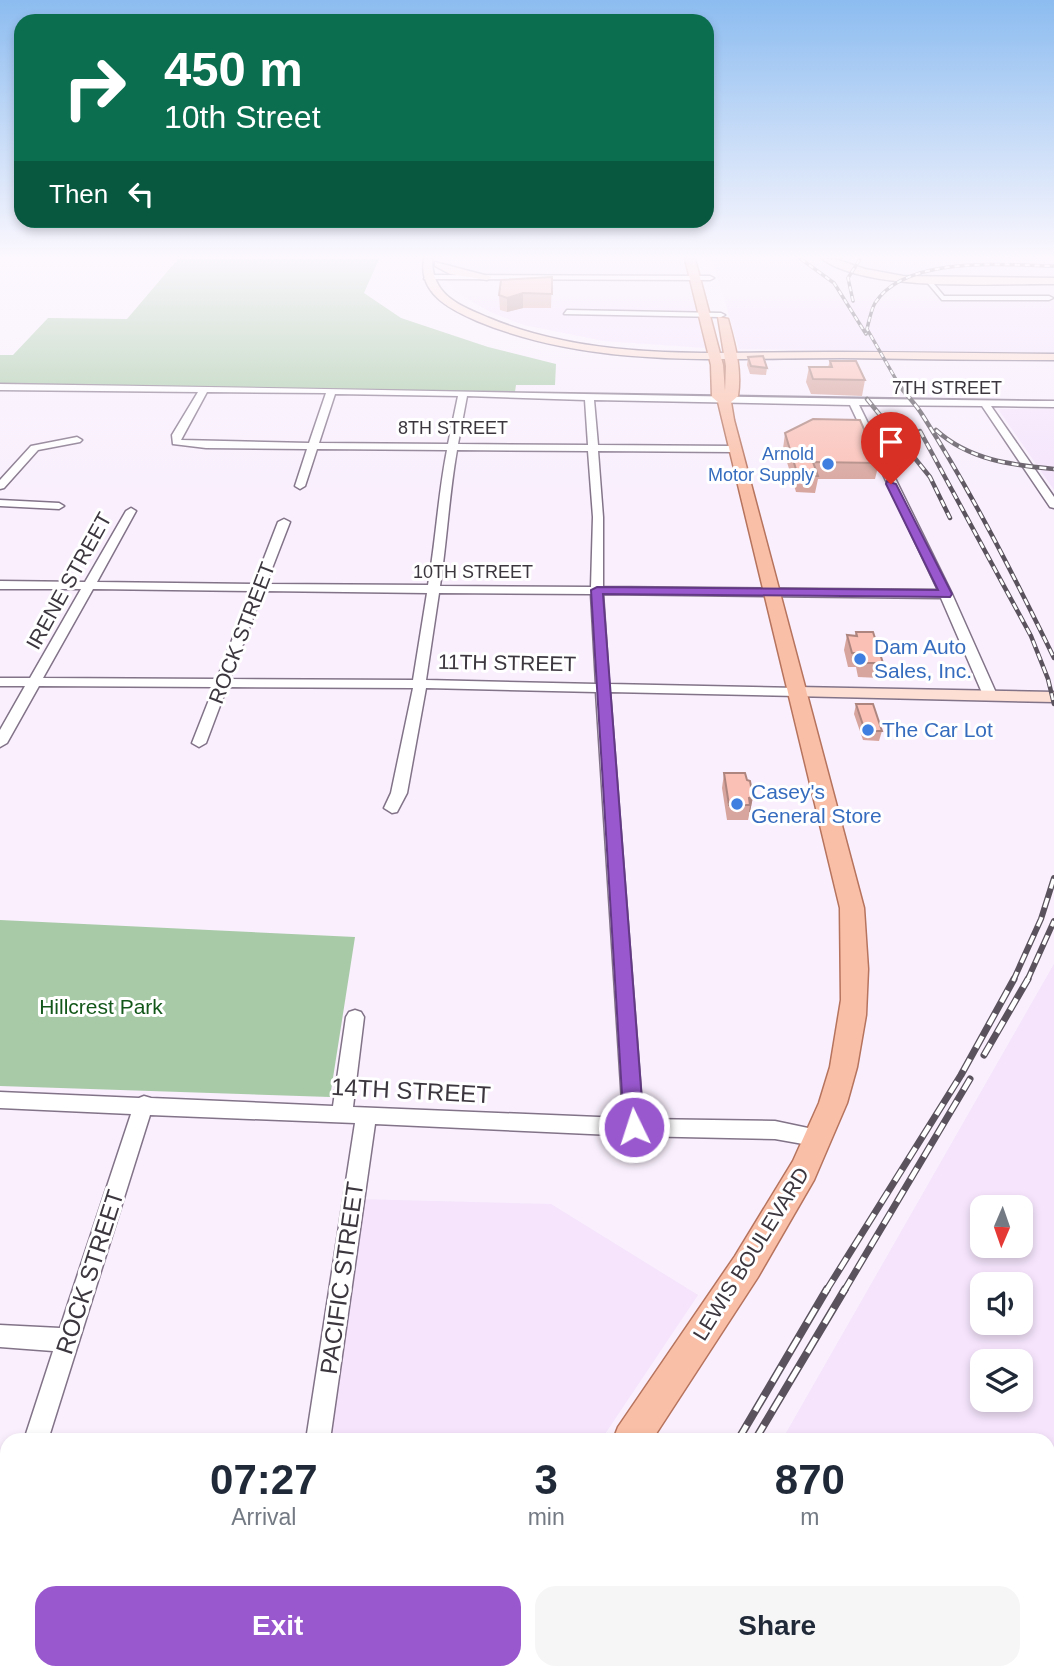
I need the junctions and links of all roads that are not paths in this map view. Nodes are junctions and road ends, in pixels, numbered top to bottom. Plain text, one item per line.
1 (540, 337) edge
2 (711, 337) edge
3 (727, 337) edge
4 (715, 354) junction
5 (732, 354) junction
6 (1054, 358) edge
7 (0, 387) edge
8 (204, 390) junction
9 (331, 391) junction
10 (463, 393) junction
11 (589, 398) junction
12 (724, 400) junction
13 (853, 402) junction
14 (985, 404) junction
15 (1054, 404) edge
16 (78, 440) dead end
17 (313, 445) junction
18 (453, 446) junction
19 (593, 446) junction
20 (734, 449) junction
21 (300, 485) dead end
22 (0, 486) edge
23 (0, 503) edge
24 (1054, 505) edge
25 (60, 506) dead end
26 (131, 510) dead end
27 (284, 522) dead end
28 (0, 585) edge
29 (88, 587) junction
30 (259, 589) junction
31 (435, 589) junction
32 (597, 590) junction
33 (773, 592) junction
34 (946, 594) junction
35 (0, 682) edge
36 (223, 682) junction
37 (36, 683) junction
38 (420, 684) junction
39 (603, 689) junction
40 (798, 692) junction
41 (990, 695) junction
42 (1054, 697) edge
43 (0, 743) edge
44 (199, 743) dead end
45 (392, 807) dead end
46 (355, 1017) dead end
47 (0, 1100) edge
48 (144, 1104) junction
49 (342, 1114) junction
50 (366, 1116) junction
51 (634, 1127) junction
52 (820, 1138) junction
53 (0, 1336) edge
54 (68, 1340) junction
55 (38, 1433) edge
56 (319, 1433) edge
57 (636, 1433) edge

1 - 4 main road
2 - 4 main road, LEWIS BOULEVARD
3 - 5 main road, LEWIS BOULEVARD
4 - 5 main road
4 - 12 main road, LEWIS BOULEVARD
5 - 6 main road
5 - 12 main road, LEWIS BOULEVARD
7 - 8 street, 7TH STREET
8 - 9 street, 7TH STREET
8 - 17 street, 8TH STREET
9 - 10 street, 7TH STREET
9 - 17 street
10 - 11 street, 7TH STREET
10 - 18 street
11 - 12 street, 7TH STREET
11 - 19 street
12 - 13 street, 7TH STREET
12 - 20 main road, LEWIS BOULEVARD
13 - 14 street, 7TH STREET
13 - 34 street
14 - 15 street, 7TH STREET
14 - 24 street
16 - 22 street
17 - 18 street, 8TH STREET
17 - 21 street
18 - 19 street, 8TH STREET
18 - 31 street
19 - 20 street, 8TH STREET
19 - 32 street
20 - 33 main road, LEWIS BOULEVARD
23 - 25 street
26 - 29 street, IRENE STREET
27 - 30 street, ROCK STREET
28 - 29 street, 10TH STREET
29 - 30 street, 10TH STREET
29 - 37 street, IRENE STREET
30 - 31 street, 10TH STREET
30 - 36 street, ROCK STREET
31 - 32 street, 10TH STREET
31 - 38 street
32 - 33 street, 10TH STREET
32 - 39 street
33 - 34 street, 10TH STREET
33 - 40 main road, LEWIS BOULEVARD
34 - 41 street
35 - 37 street, 11TH STREET
36 - 37 street, 11TH STREET
36 - 38 street, 11TH STREET
36 - 44 street, ROCK STREET
37 - 43 street, IRENE STREET
38 - 39 street, 11TH STREET
38 - 45 street
39 - 40 street, 11TH STREET
39 - 51 street
40 - 41 main road, 11TH STREET
40 - 52 main road, LEWIS BOULEVARD
41 - 42 main road, 11TH STREET
46 - 49 street
47 - 48 street, 14TH STREET
48 - 49 street, 14TH STREET
48 - 54 street, ROCK STREET
49 - 50 street, 14TH STREET
50 - 51 street, 14TH STREET
50 - 56 street, PACIFIC STREET
51 - 52 street, 14TH STREET
52 - 57 main road, LEWIS BOULEVARD
53 - 54 street
54 - 55 street, ROCK STREET

